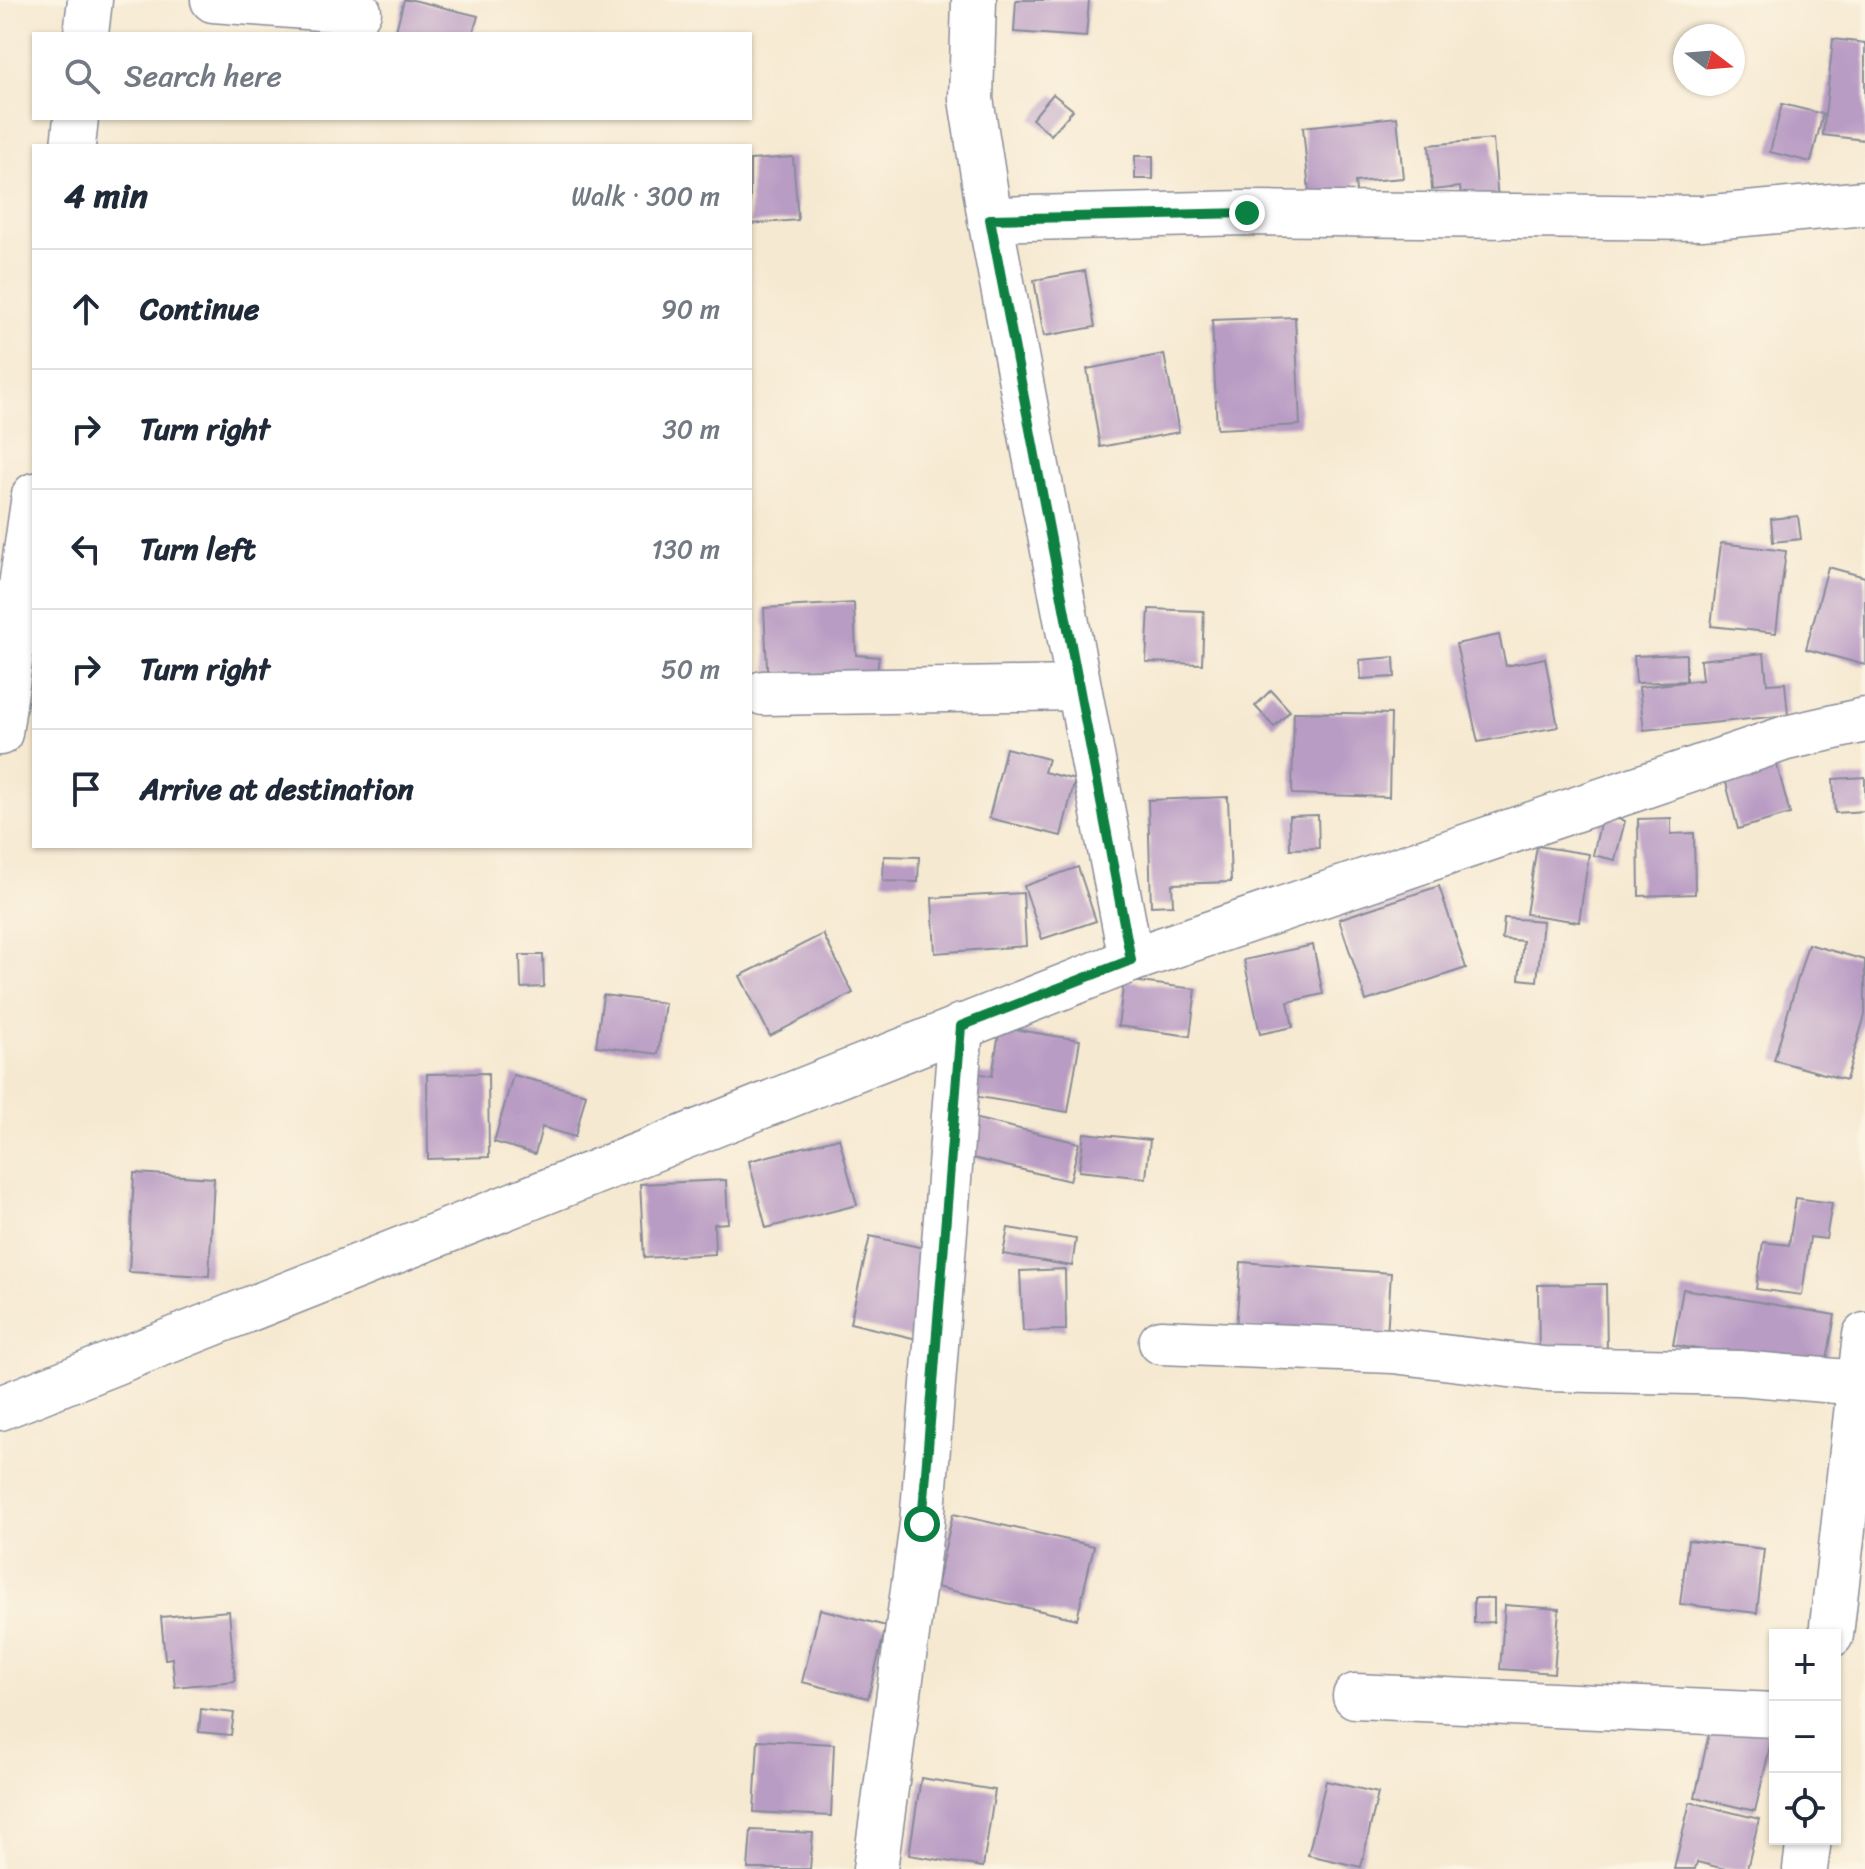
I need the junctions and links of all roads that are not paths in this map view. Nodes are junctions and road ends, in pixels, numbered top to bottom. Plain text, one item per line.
1 (90, 0) edge
2 (213, 0) edge
3 (974, 0) edge
4 (359, 11) dead end
5 (86, 32) edge
6 (76, 120) edge
7 (73, 144) edge
8 (1865, 203) edge
9 (990, 219) junction
10 (32, 509) edge
11 (1079, 688) junction
12 (763, 693) dead end
13 (1865, 720) edge
14 (0, 733) edge
15 (1131, 960) junction
16 (961, 1026) junction
17 (1865, 1335) edge
18 (1161, 1342) dead end
19 (1860, 1383) junction
20 (0, 1408) edge
21 (1832, 1629) edge
22 (1355, 1696) dead end
23 (1769, 1715) edge
24 (1808, 1845) edge
25 (875, 1869) edge
26 (1805, 1869) edge

1 - 5 street
2 - 4 street
3 - 9 street
6 - 7 street
8 - 9 street
9 - 11 street
10 - 14 street
11 - 12 street
11 - 15 street
13 - 15 street
15 - 16 street
16 - 20 street
16 - 25 street
17 - 19 street
18 - 19 street
19 - 21 street
22 - 23 street
24 - 26 street

